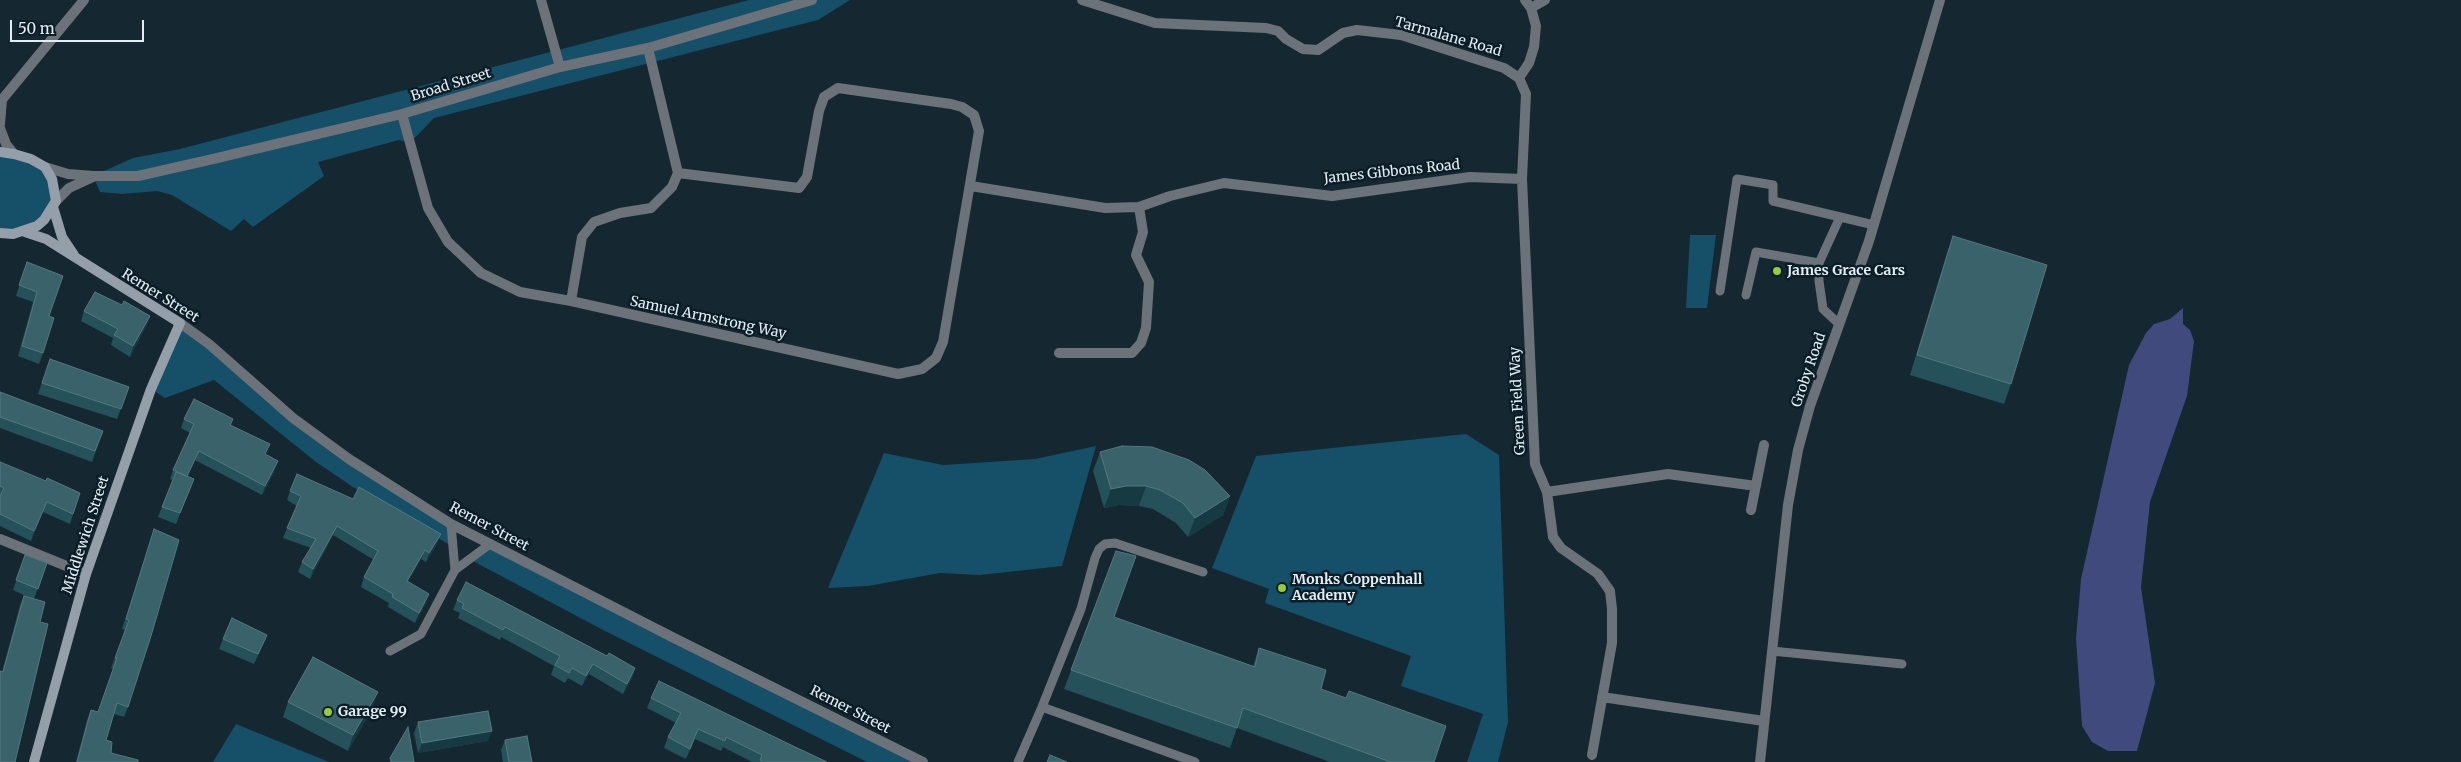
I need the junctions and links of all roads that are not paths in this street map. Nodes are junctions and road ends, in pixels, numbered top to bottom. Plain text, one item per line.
1 (84, 0) edge
2 (541, 0) edge
3 (812, 0) edge
4 (1082, 0) edge
5 (1545, 0) edge
6 (1940, 0) edge
7 (1528, 4) edge
8 (648, 48) junction
9 (560, 67) junction
10 (1519, 78) junction
11 (1, 101) edge
12 (402, 114) junction
13 (0, 124) edge
14 (0, 128) edge
15 (0, 152) edge
16 (14, 154) junction
17 (45, 167) junction
18 (678, 173) junction
19 (93, 176) junction
20 (1522, 179) junction
21 (971, 186) junction
22 (54, 204) junction
23 (1138, 207) junction
24 (1840, 217) junction
25 (1874, 225) junction
26 (24, 232) junction
27 (0, 233) edge
28 (77, 260) junction
29 (1819, 263) junction
30 (1720, 291) dead end
31 (1746, 295) dead end
32 (571, 301) junction
33 (180, 323) junction
34 (1839, 324) junction
35 (1059, 352) dead end
36 (1764, 445) dead end
37 (1756, 486) junction
38 (1547, 492) junction
39 (1751, 510) dead end
40 (451, 524) junction
41 (0, 539) edge
42 (490, 544) junction
43 (454, 570) junction
44 (1203, 572) dead end
45 (86, 574) junction
46 (390, 651) dead end
47 (1772, 651) junction
48 (1902, 664) dead end
49 (1602, 697) junction
50 (1042, 707) junction
51 (1764, 721) junction
52 (1592, 755) dead end
53 (34, 762) edge
54 (923, 762) edge
55 (1018, 762) edge
56 (1195, 762) edge
57 (1760, 762) edge

1 - 11 street
2 - 9 street
3 - 8 street, Broad Street
4 - 10 street, Tarmalane Road
5 - 7 street
6 - 25 street, Groby Road
7 - 10 street
8 - 9 street, Broad Street
8 - 18 street
9 - 12 street, Broad Street
10 - 20 street, Green Field Way
11 - 13 street
12 - 19 street, Broad Street
12 - 32 street, Samuel Armstrong Way
14 - 16 street
15 - 16 main road
16 - 17 main road
17 - 19 street, Broad Street
17 - 22 main road, Remer Street
18 - 21 street, Samuel Armstrong Way
18 - 32 street
19 - 22 street, Broad Street
20 - 23 street, James Gibbons Road
20 - 38 street, Green Field Way
21 - 23 street, James Gibbons Road
21 - 32 street, Samuel Armstrong Way
22 - 26 main road
22 - 28 main road, Remer Street
23 - 35 street
24 - 25 lane
24 - 29 lane
24 - 30 lane
25 - 34 street, Groby Road
26 - 27 main road
26 - 28 main road, Remer Street
28 - 33 main road, Remer Street
29 - 31 lane
29 - 34 lane
33 - 40 street, Remer Street
33 - 45 main road, Middlewich Street
34 - 47 street, Groby Road
36 - 37 street
37 - 38 street
37 - 39 street
38 - 49 street, Green Field Way
40 - 42 street, Remer Street
40 - 43 lane
41 - 45 street
42 - 43 lane
42 - 54 street, Remer Street
43 - 46 lane
44 - 50 lane
45 - 53 main road, Middlewich Street
47 - 48 lane
47 - 51 street, Groby Road
49 - 51 street
49 - 52 street, Green Field Way
50 - 55 lane
50 - 56 lane
51 - 57 street, Groby Road

